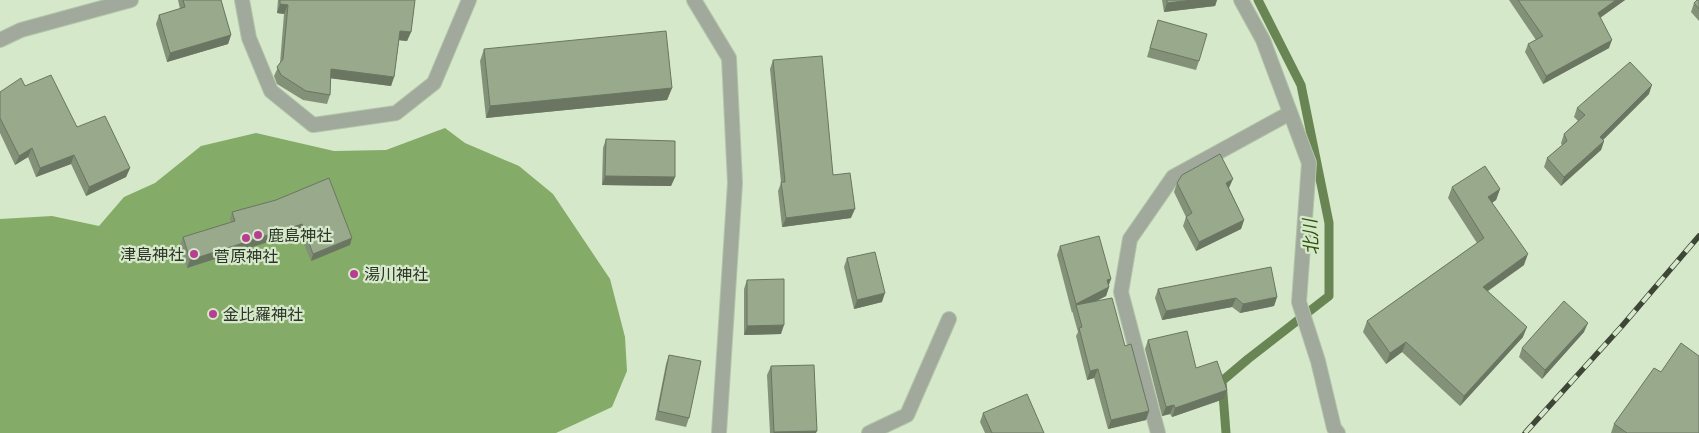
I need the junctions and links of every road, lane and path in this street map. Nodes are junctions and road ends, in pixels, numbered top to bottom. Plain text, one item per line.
1 (131, 0) edge
2 (242, 0) edge
3 (469, 0) edge
4 (694, 0) edge
5 (1241, 0) edge
6 (0, 40) edge
7 (1290, 113) junction
8 (949, 319) dead end
9 (719, 433) edge
10 (868, 433) edge
11 (1158, 433) edge
12 (1338, 433) edge

1 - 6 street
2 - 3 street
4 - 9 street
5 - 7 street
7 - 11 street
7 - 12 street
8 - 10 street

